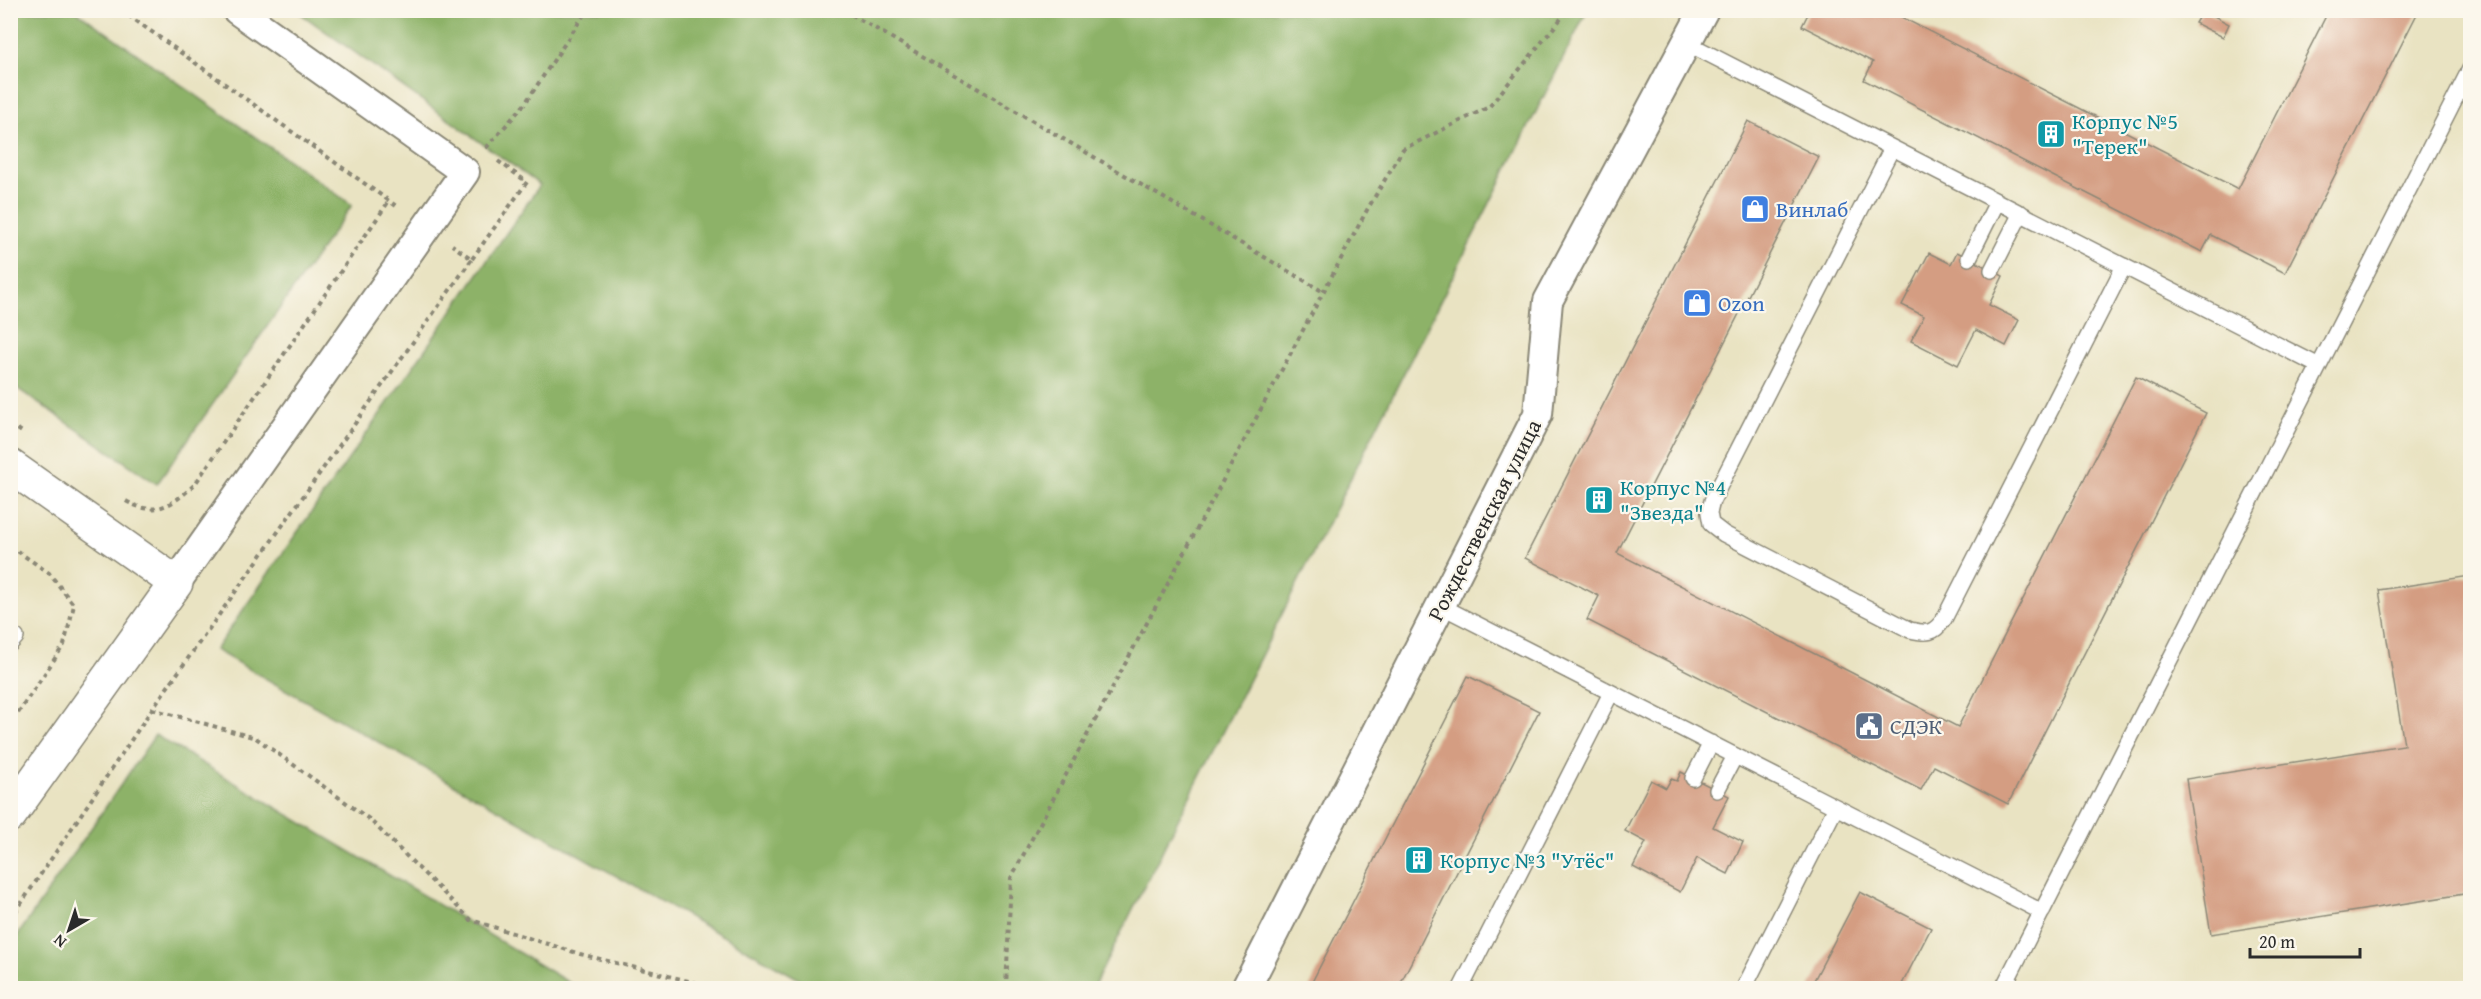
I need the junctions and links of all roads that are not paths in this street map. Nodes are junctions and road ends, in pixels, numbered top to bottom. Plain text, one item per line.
1 (237, 10) edge
2 (1704, 10) edge
3 (1687, 43) junction
4 (2470, 69) edge
5 (1892, 148) junction
6 (1997, 201) junction
7 (2021, 213) junction
8 (1969, 258) dead end
9 (2124, 266) junction
10 (1992, 270) dead end
11 (2319, 366) junction
12 (10, 466) edge
13 (176, 583) junction
14 (1441, 606) junction
15 (1611, 693) junction
16 (1711, 744) junction
17 (1734, 756) junction
18 (1693, 778) dead end
19 (1717, 790) dead end
20 (1836, 807) junction
21 (10, 815) edge
22 (2042, 912) junction
23 (1246, 988) edge
24 (1461, 988) edge
25 (1744, 988) edge
26 (2003, 988) edge

1 - 13 street
2 - 3 street, Рождественская улица
3 - 5 lane
3 - 14 street, Рождественская улица
4 - 11 lane
5 - 6 lane
5 - 9 lane
6 - 7 lane
6 - 8 lane
7 - 9 lane
7 - 10 lane
9 - 11 lane
11 - 22 lane
12 - 13 street
13 - 21 street
14 - 15 lane
14 - 23 street, Рождественская улица
15 - 16 lane
15 - 24 lane
16 - 17 lane
16 - 18 lane
17 - 19 lane
17 - 20 lane
20 - 22 lane
20 - 25 lane
22 - 26 lane

